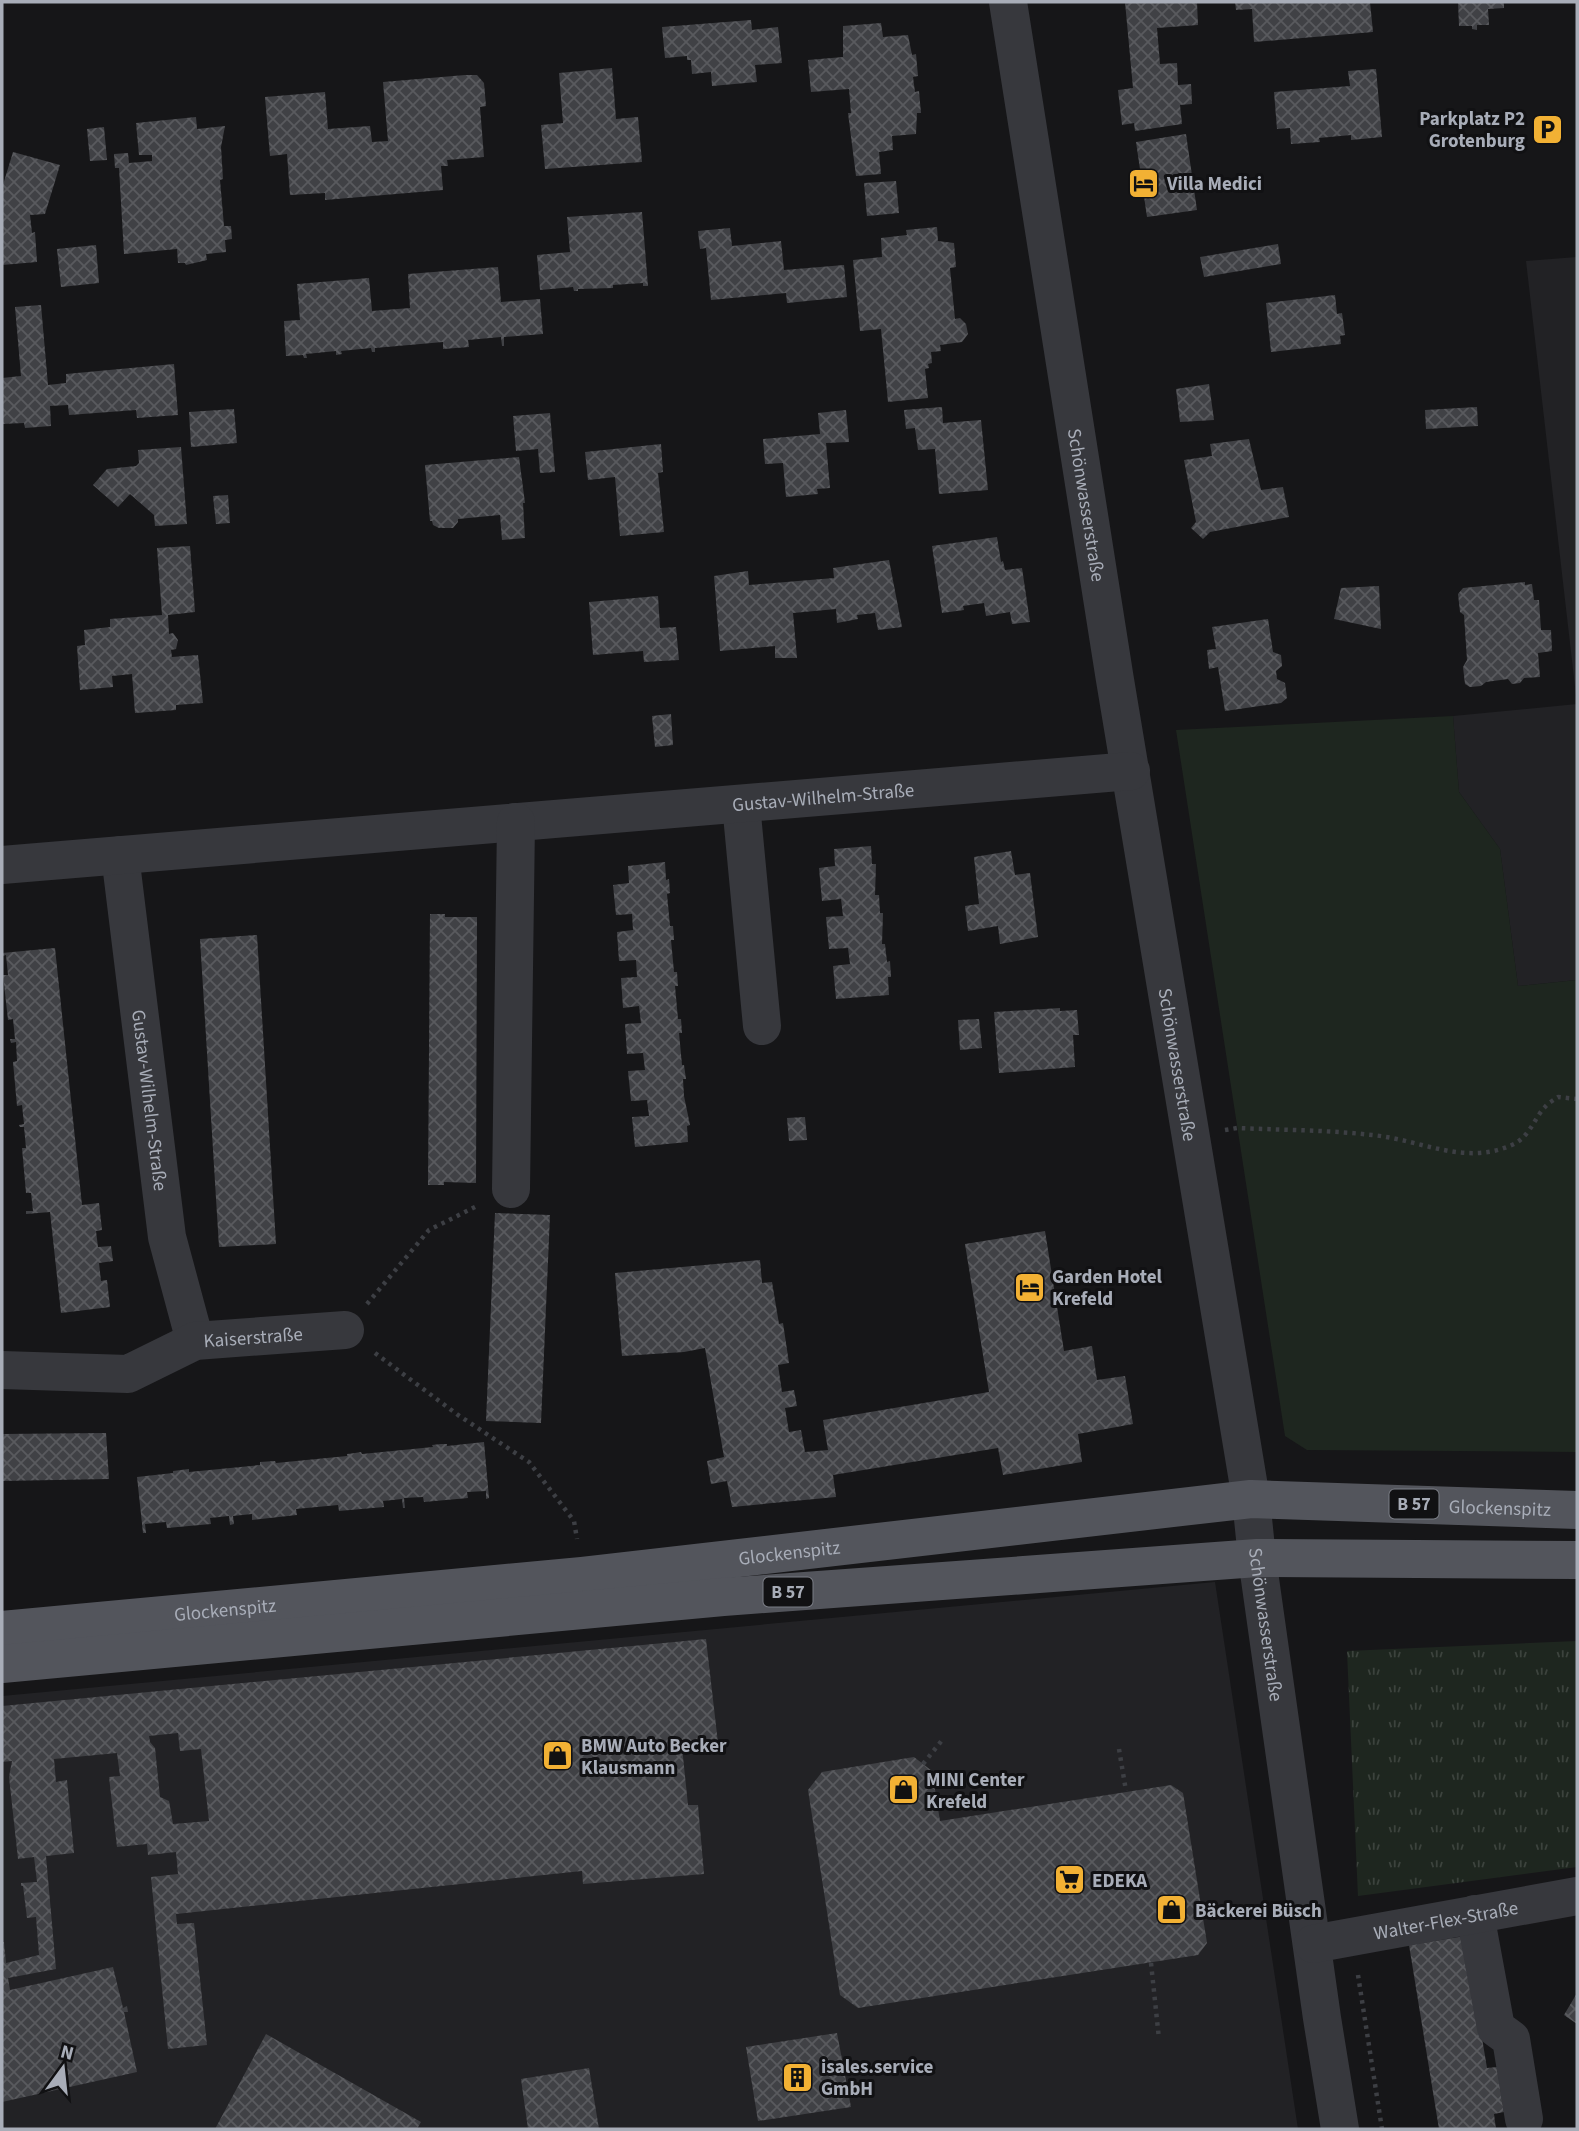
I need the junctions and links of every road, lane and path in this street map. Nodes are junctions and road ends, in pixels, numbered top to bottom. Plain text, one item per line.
1 (1008, 2) edge
2 (1131, 771) junction
3 (741, 804) junction
4 (516, 822) junction
5 (120, 855) junction
6 (2, 865) edge
7 (762, 1026) dead end
8 (1577, 1098) edge
9 (1190, 1137) junction
10 (511, 1188) joint
11 (345, 1330) junction
12 (195, 1341) junction
13 (2, 1370) edge
14 (1251, 1499) junction
15 (1577, 1510) edge
16 (1257, 1558) junction
17 (1577, 1560) edge
18 (582, 1577) junction
19 (2, 1630) edge
20 (2, 1664) edge
21 (943, 1739) dead end
22 (1119, 1749) dead end
23 (923, 1764) dead end
24 (1126, 1791) dead end
25 (1577, 1896) edge
26 (1475, 1914) junction
27 (1313, 1944) junction
28 (1150, 1963) dead end
29 (1158, 2039) dead end
30 (1524, 2119) dead end
31 (1340, 2129) edge

1 - 2 street, Schönwasserstraße
2 - 3 street, Gustav-Wilhelm-Straße
2 - 9 street, Schönwasserstraße
3 - 4 street, Gustav-Wilhelm-Straße
3 - 7 street
4 - 5 street, Gustav-Wilhelm-Straße
4 - 10 street
5 - 6 street, Gustav-Wilhelm-Straße
5 - 12 street, Gustav-Wilhelm-Straße
8 - 9 path
9 - 14 street, Schönwasserstraße
10 - 11 path
11 - 12 street, Kaiserstraße
11 - 18 path
12 - 13 street, Kaiserstraße
14 - 15 main road, Glockenspitz / B 57
14 - 16 street, Schönwasserstraße
14 - 18 main road, Glockenspitz / B 57
16 - 17 main road, Glockenspitz / B 57
16 - 20 main road, Glockenspitz / B 57
16 - 27 street, Schönwasserstraße
18 - 19 main road, Glockenspitz / B 57
21 - 23 path
22 - 24 path
25 - 26 street, Walter-Flex-Straße
26 - 27 street, Walter-Flex-Straße
26 - 30 street
27 - 31 street, Schönwasserstraße
28 - 29 path

